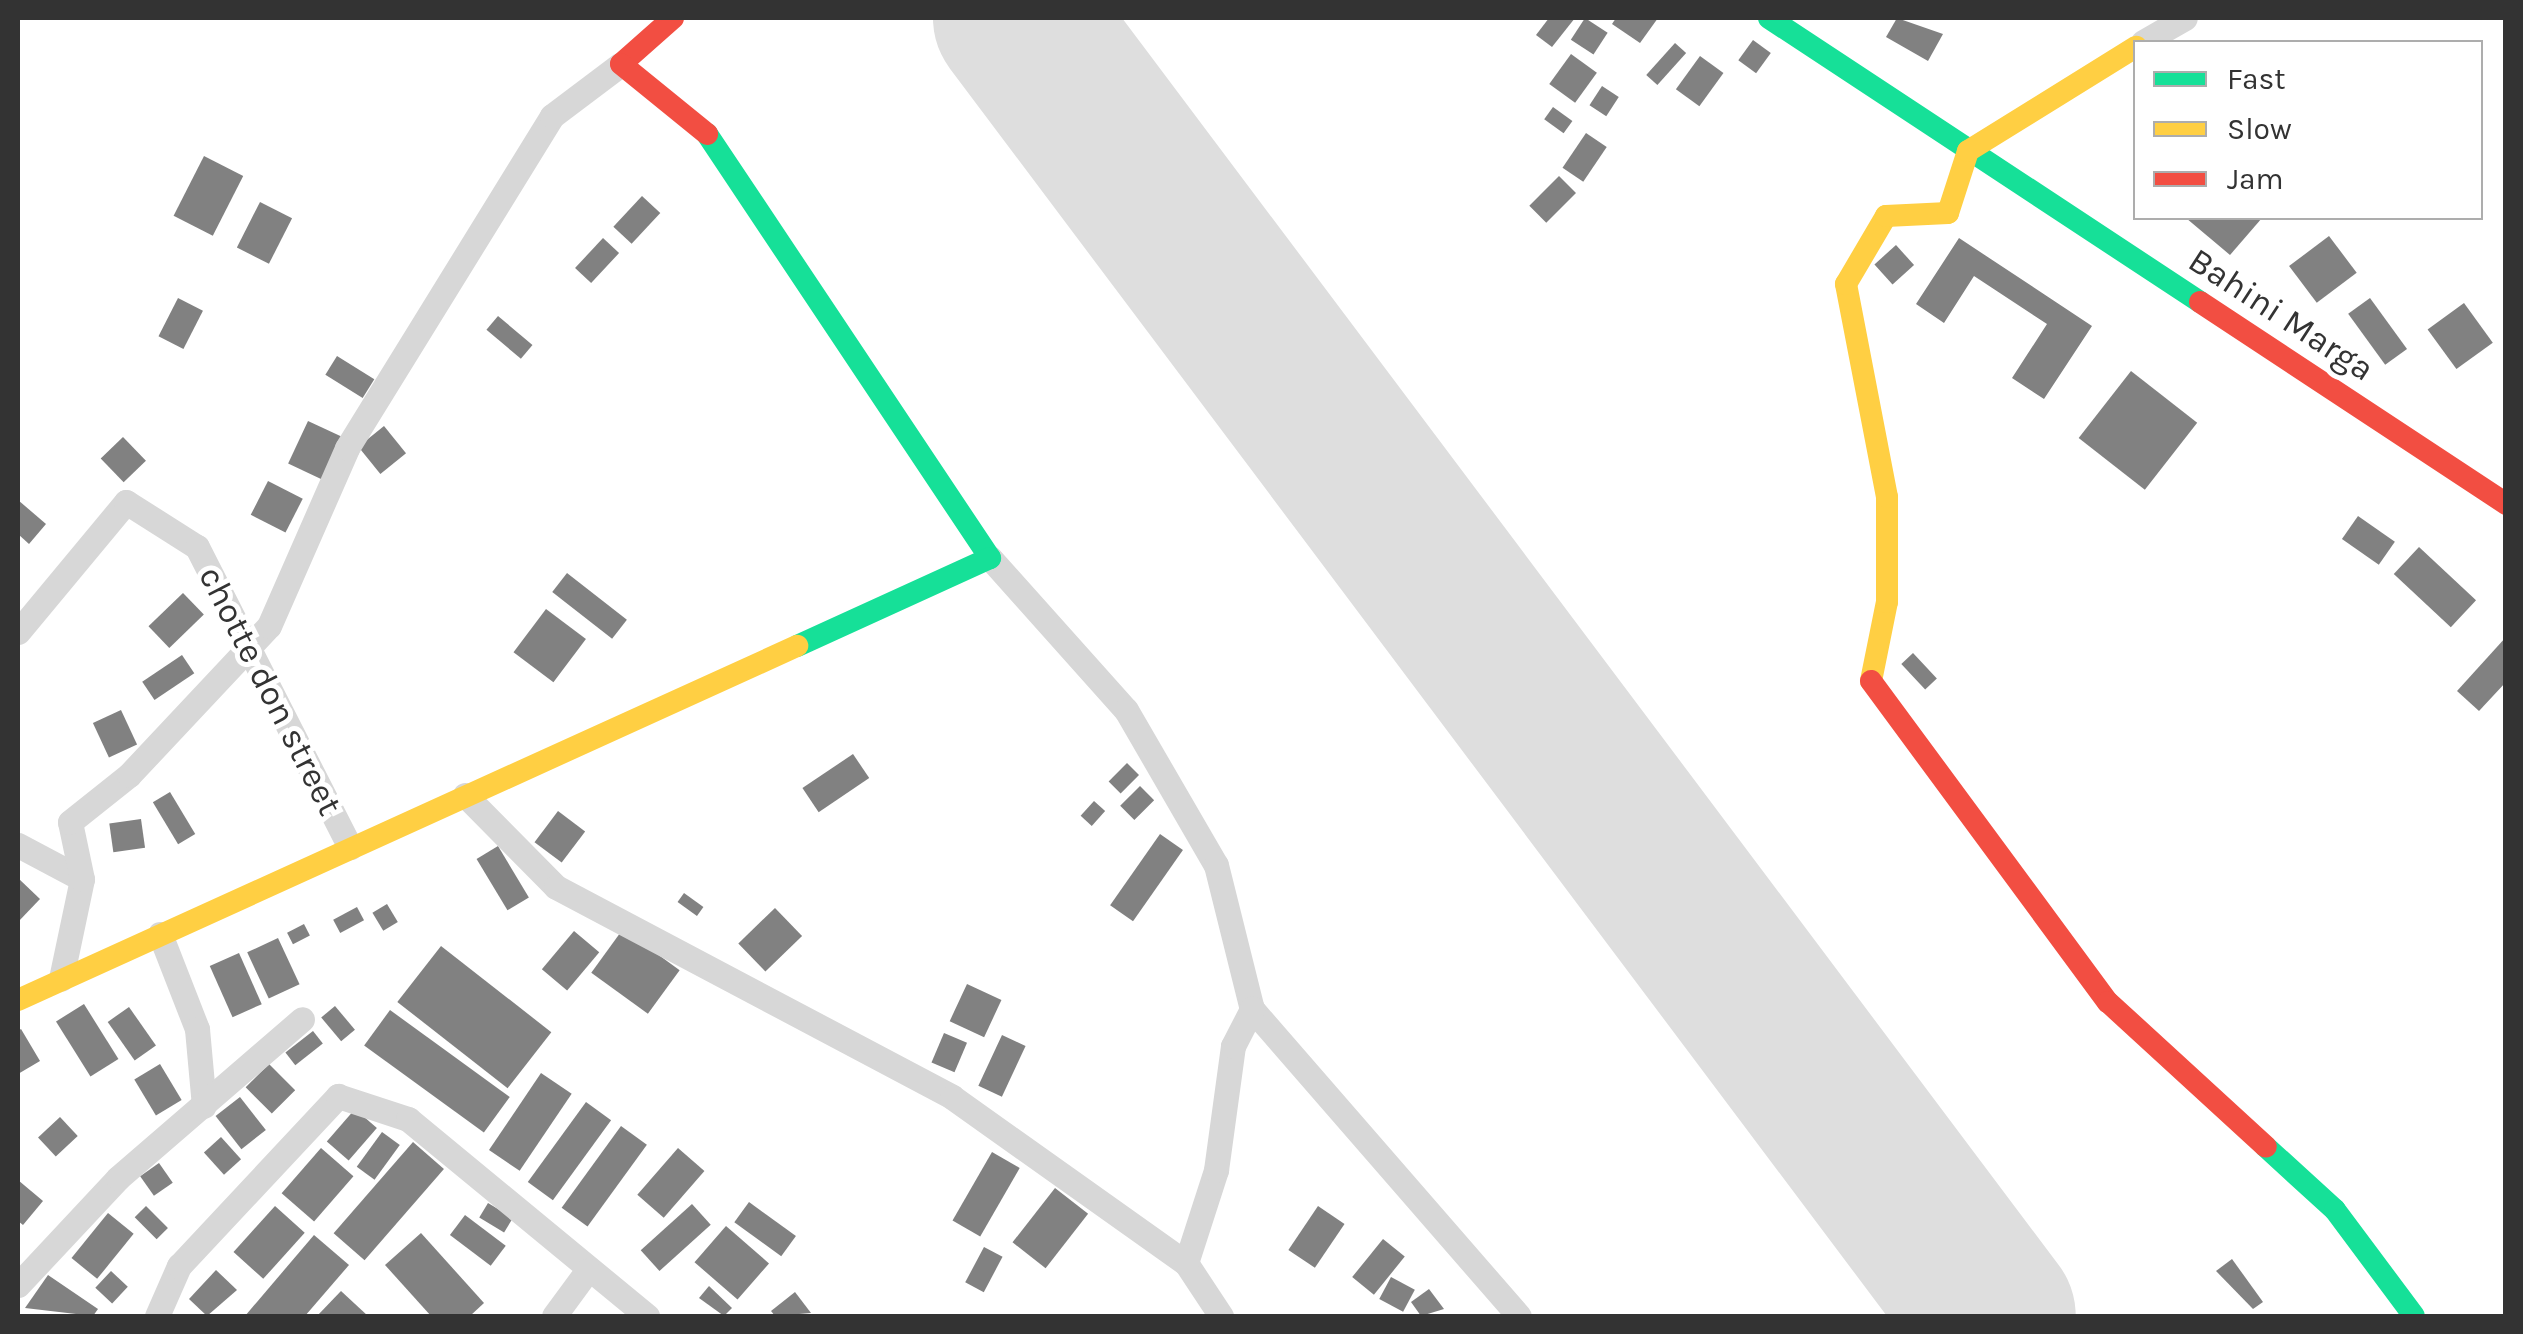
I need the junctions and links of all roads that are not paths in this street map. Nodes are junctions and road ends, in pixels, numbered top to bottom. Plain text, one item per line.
1 (673, 18) edge
2 (1769, 18) edge
3 (2186, 18) edge
4 (2147, 40) edge
5 (2133, 49) edge
6 (622, 64) junction
7 (1968, 151) junction
8 (2506, 504) edge
9 (990, 558) junction
10 (18, 632) edge
11 (250, 649) junction
12 (465, 795) junction
13 (18, 844) edge
14 (350, 847) junction
15 (82, 879) junction
16 (160, 934) junction
17 (61, 979) junction
18 (18, 1000) edge
19 (1252, 1009) junction
20 (302, 1019) dead end
21 (204, 1106) junction
22 (1186, 1263) junction
23 (587, 1271) junction
24 (18, 1285) edge
25 (157, 1316) edge
26 (554, 1316) edge
27 (646, 1316) edge
28 (1221, 1316) edge
29 (1518, 1316) edge
30 (2414, 1316) edge

1 - 6 street
2 - 7 street, Bahini Marga
3 - 4 street
5 - 7 street
6 - 9 street
6 - 11 street
7 - 8 street, Bahini Marga
7 - 30 street
9 - 12 street
9 - 19 street
10 - 11 street, chotte don street
11 - 14 street, chotte don street
11 - 15 street
12 - 14 street
12 - 22 street
13 - 15 street
14 - 16 street
15 - 17 street
16 - 17 street
16 - 21 street
17 - 18 street
19 - 22 street
19 - 29 street
20 - 21 street
21 - 24 street
22 - 28 street
23 - 25 street
23 - 26 street
23 - 27 street

